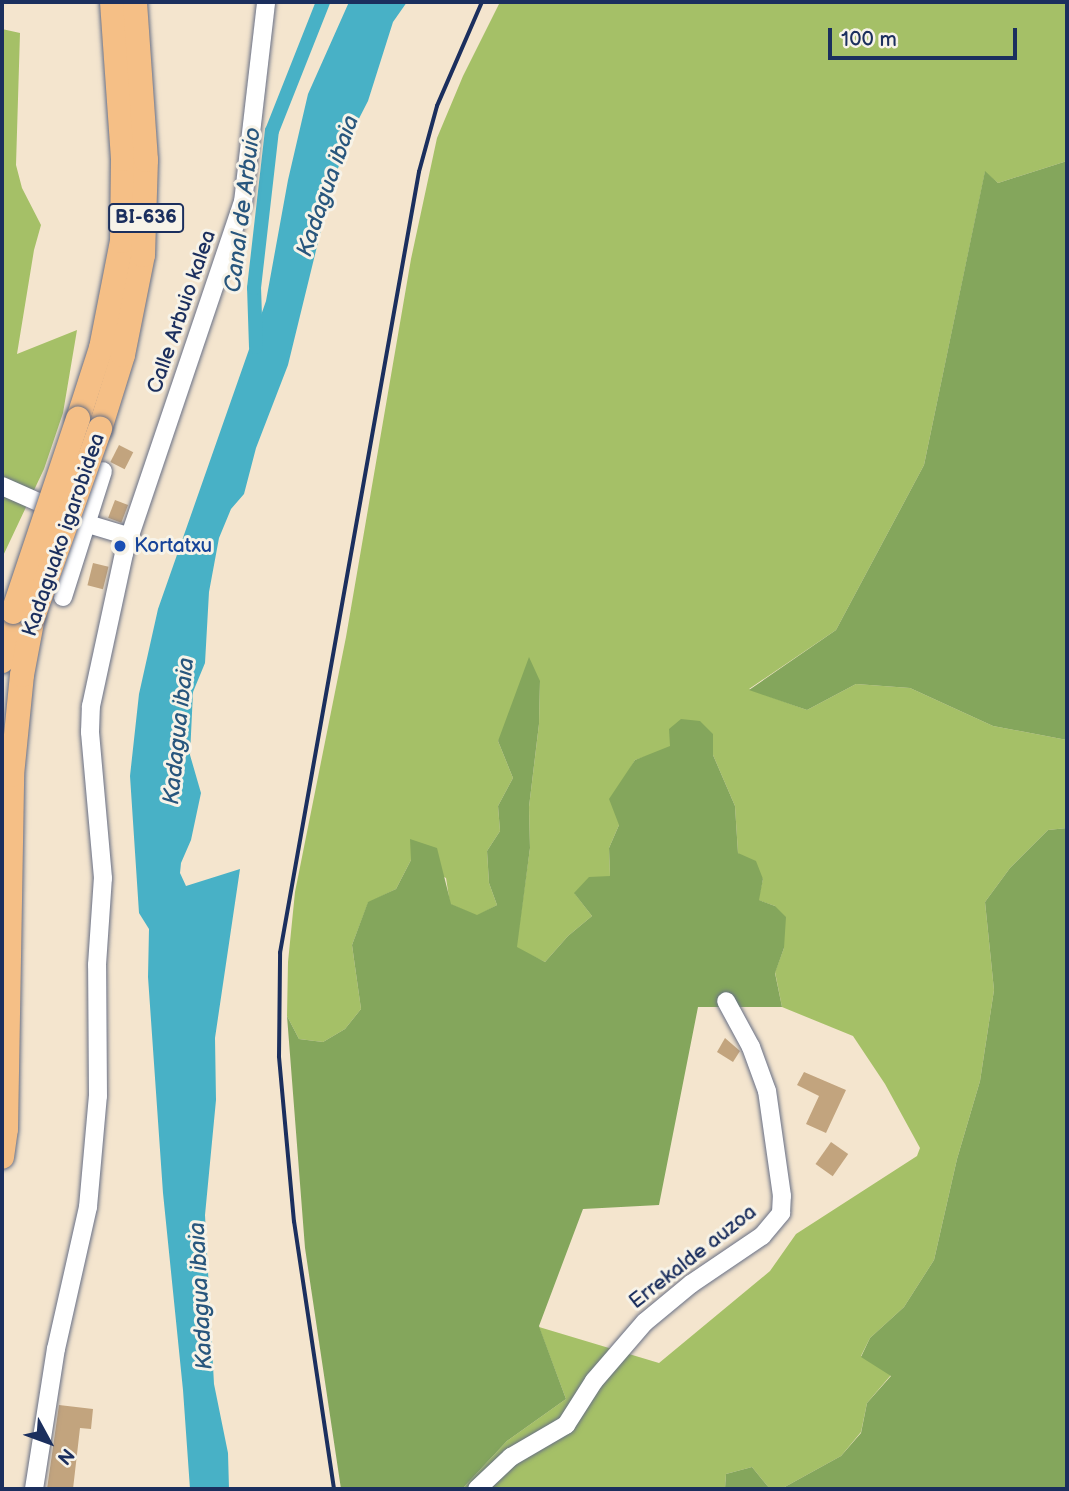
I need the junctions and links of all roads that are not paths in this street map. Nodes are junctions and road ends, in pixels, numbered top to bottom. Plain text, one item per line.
1 (112, 2) edge
2 (135, 2) edge
3 (264, 8) edge
4 (89, 424) junction
5 (103, 471) dead end
6 (2, 486) edge
7 (88, 524) junction
8 (131, 537) junction
9 (64, 597) dead end
10 (23, 614) junction
11 (2, 661) edge
12 (726, 1001) dead end
13 (2, 1157) edge
14 (34, 1489) edge
15 (477, 1489) edge

1 - 4 highway, Kadaguako igarobidea / BI-636
2 - 4 highway, Kadaguako igarobidea / BI-636
3 - 8 street, Calle Arbuio kalea
4 - 10 highway, Kadaguako igarobidea / BI-636, bridge
5 - 7 street
6 - 7 street
7 - 8 street
7 - 9 street
8 - 14 street, Calle Arbuio kalea
10 - 11 highway, Kadaguako igarobidea / BI-636
10 - 13 highway, Kadaguako igarobidea / BI-636
12 - 15 street, Errekalde auzoa

